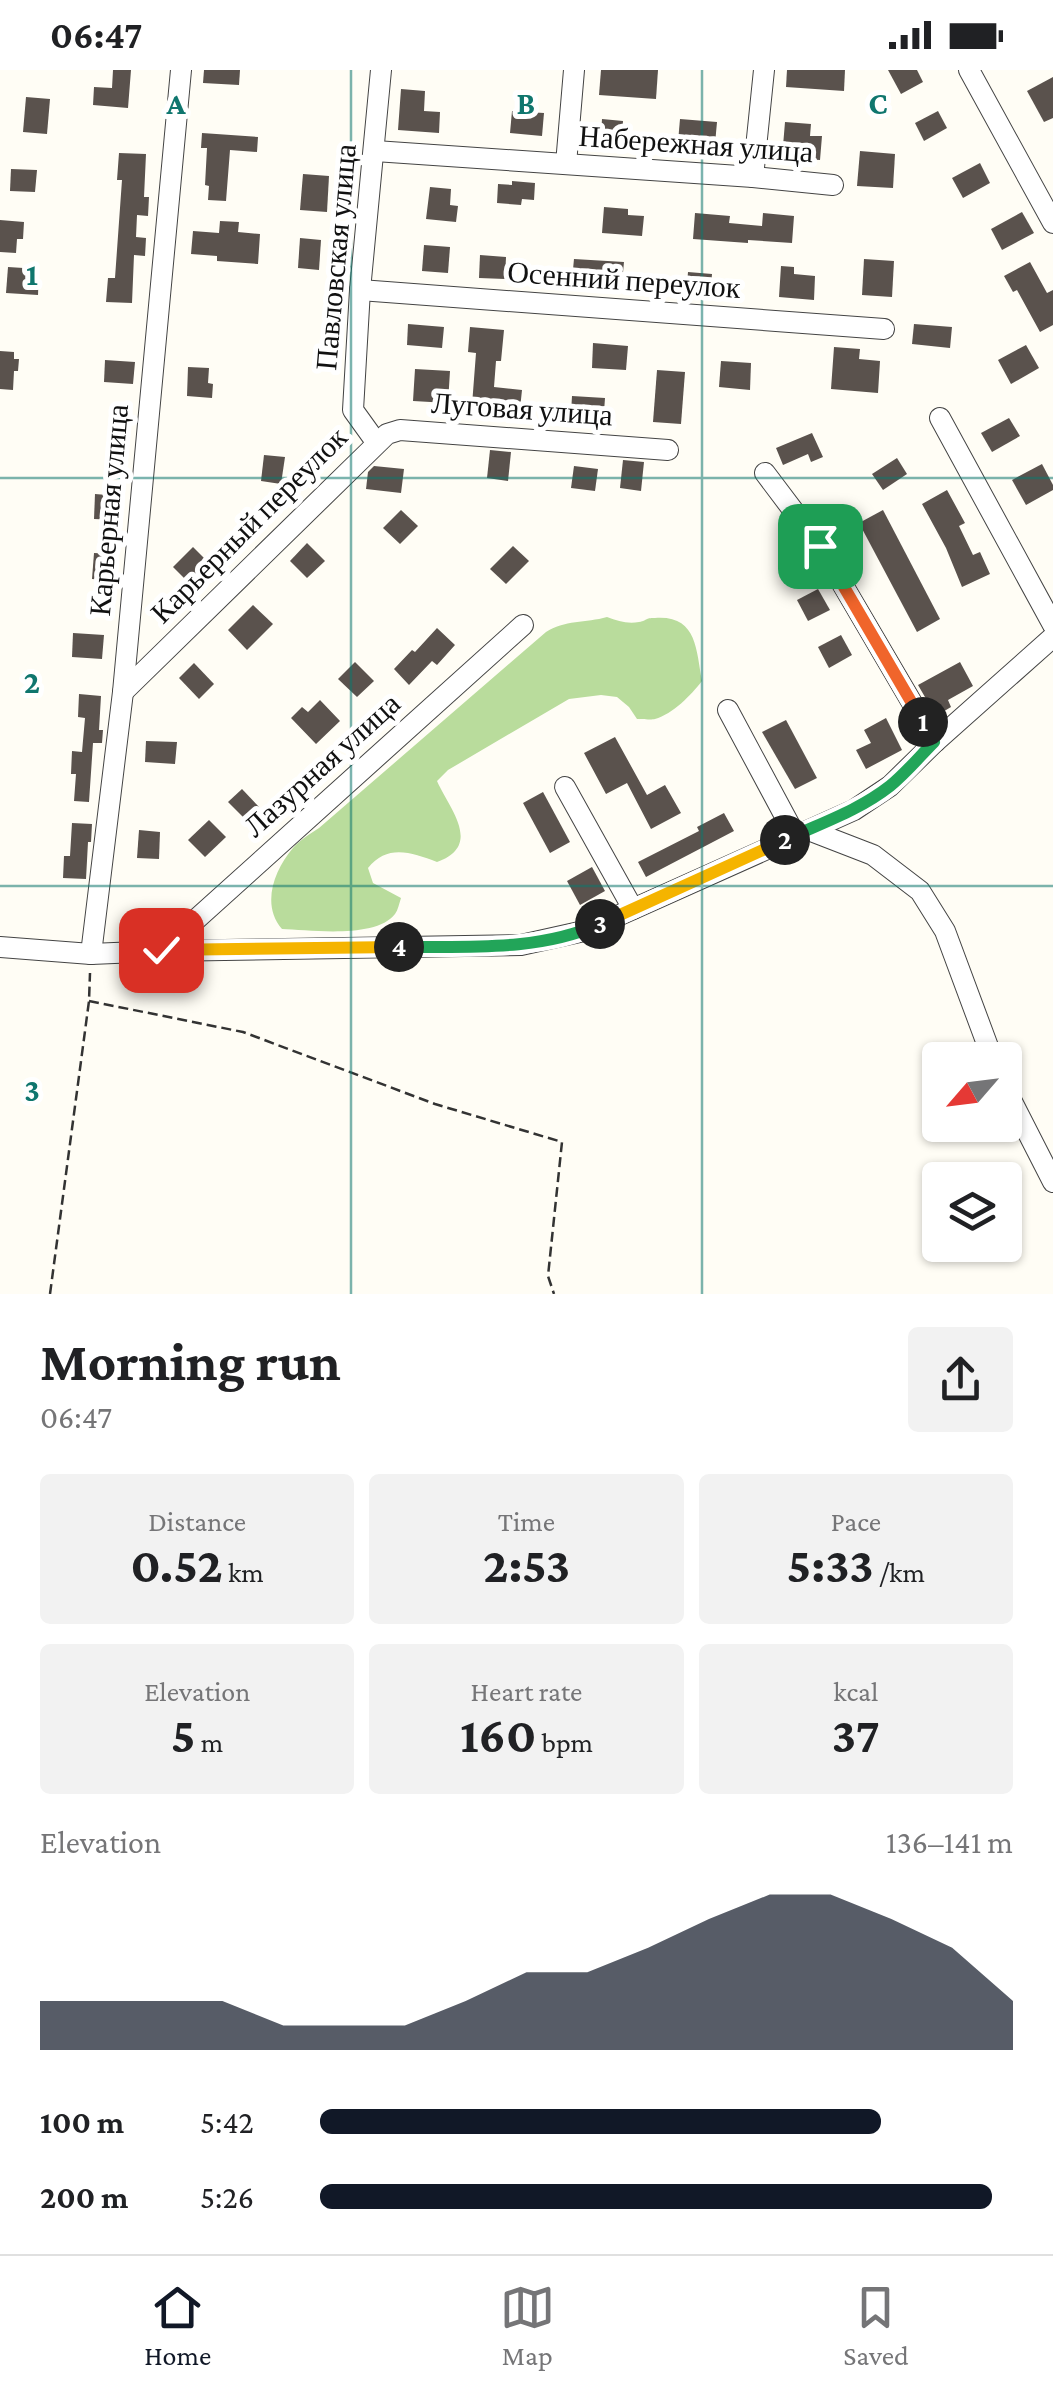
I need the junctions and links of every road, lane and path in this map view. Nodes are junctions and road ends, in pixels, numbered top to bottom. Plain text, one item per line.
1 (180, 70) edge
2 (381, 70) edge
3 (574, 70) edge
4 (764, 70) edge
5 (969, 70) edge
6 (375, 152) junction
7 (566, 164) junction
8 (753, 176) junction
9 (833, 184) dead end
10 (1053, 223) edge
11 (360, 290) junction
12 (884, 329) dead end
13 (940, 418) dead end
14 (376, 442) junction
15 (668, 450) dead end
16 (765, 473) dead end
17 (523, 625) dead end
18 (1053, 625) edge
19 (1053, 637) edge
20 (123, 692) junction
21 (728, 710) dead end
22 (934, 742) junction
23 (565, 786) dead end
24 (803, 833) junction
25 (633, 909) junction
26 (0, 947) edge
27 (161, 950) junction
28 (91, 954) junction
29 (89, 1001) junction
30 (986, 1042) edge
31 (1022, 1121) edge
32 (1053, 1182) edge
33 (50, 1294) edge
34 (554, 1294) edge

1 - 20 street, Карьерная улица
2 - 6 street, Павловская улица
3 - 7 street
4 - 8 street
5 - 10 street
6 - 7 street, Набережная улица
6 - 11 street, Павловская улица
7 - 8 street, Набережная улица
8 - 9 street, Набережная улица
11 - 12 street, Осенний переулок
11 - 14 street, Павловская улица
13 - 18 street
14 - 15 street, Луговая улица
14 - 20 street, Карьерный переулок
16 - 22 street
17 - 27 street, Лазурная улица
19 - 22 street
20 - 28 street, Карьерная улица
21 - 24 street
22 - 24 street
23 - 25 street
24 - 25 street
24 - 30 street
25 - 27 street
26 - 28 street
27 - 28 street
28 - 29 path
29 - 33 path
29 - 34 path
31 - 32 street

